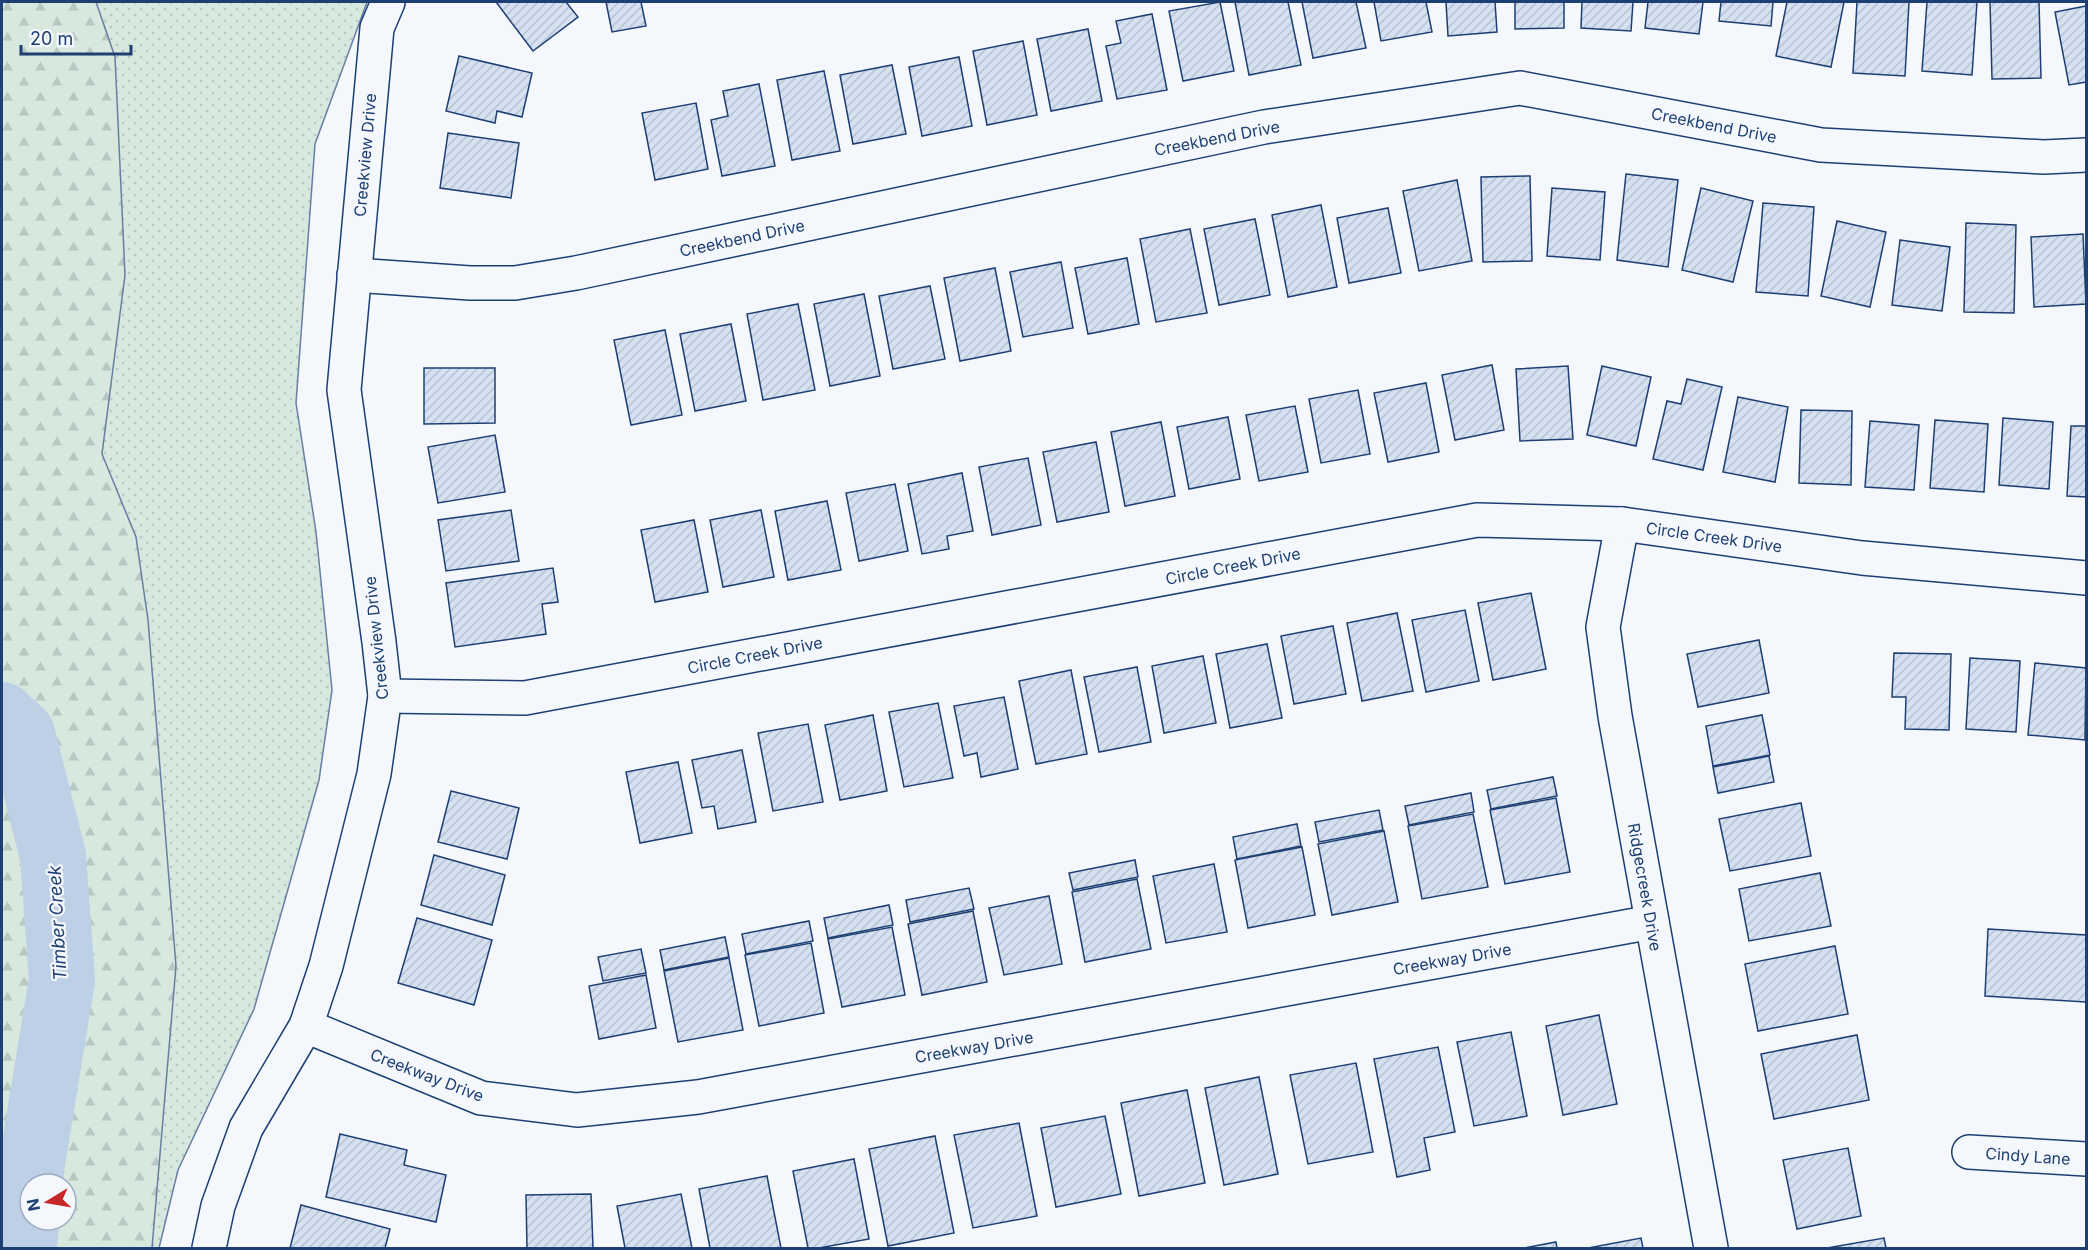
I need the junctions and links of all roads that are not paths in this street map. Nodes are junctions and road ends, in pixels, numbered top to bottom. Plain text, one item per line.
1 (388, 2) edge
2 (2086, 155) edge
3 (354, 275) junction
4 (1622, 524) junction
5 (2086, 578) edge
6 (385, 696) junction
7 (1652, 922) junction
8 (306, 1026) junction
9 (1969, 1152) dead end
10 (2086, 1159) edge
11 (209, 1248) edge
12 (1711, 1248) edge

1 - 3 street, Creekview Drive
2 - 3 street, Creekbend Drive
3 - 6 street, Creekview Drive
4 - 5 street, Circle Creek Drive
4 - 6 street, Circle Creek Drive
4 - 7 street, Ridgecreek Drive
6 - 8 street, Creekview Drive
7 - 8 street, Creekway Drive
7 - 12 street, Ridgecreek Drive
8 - 11 street, Creekview Drive
9 - 10 street, Cindy Lane

